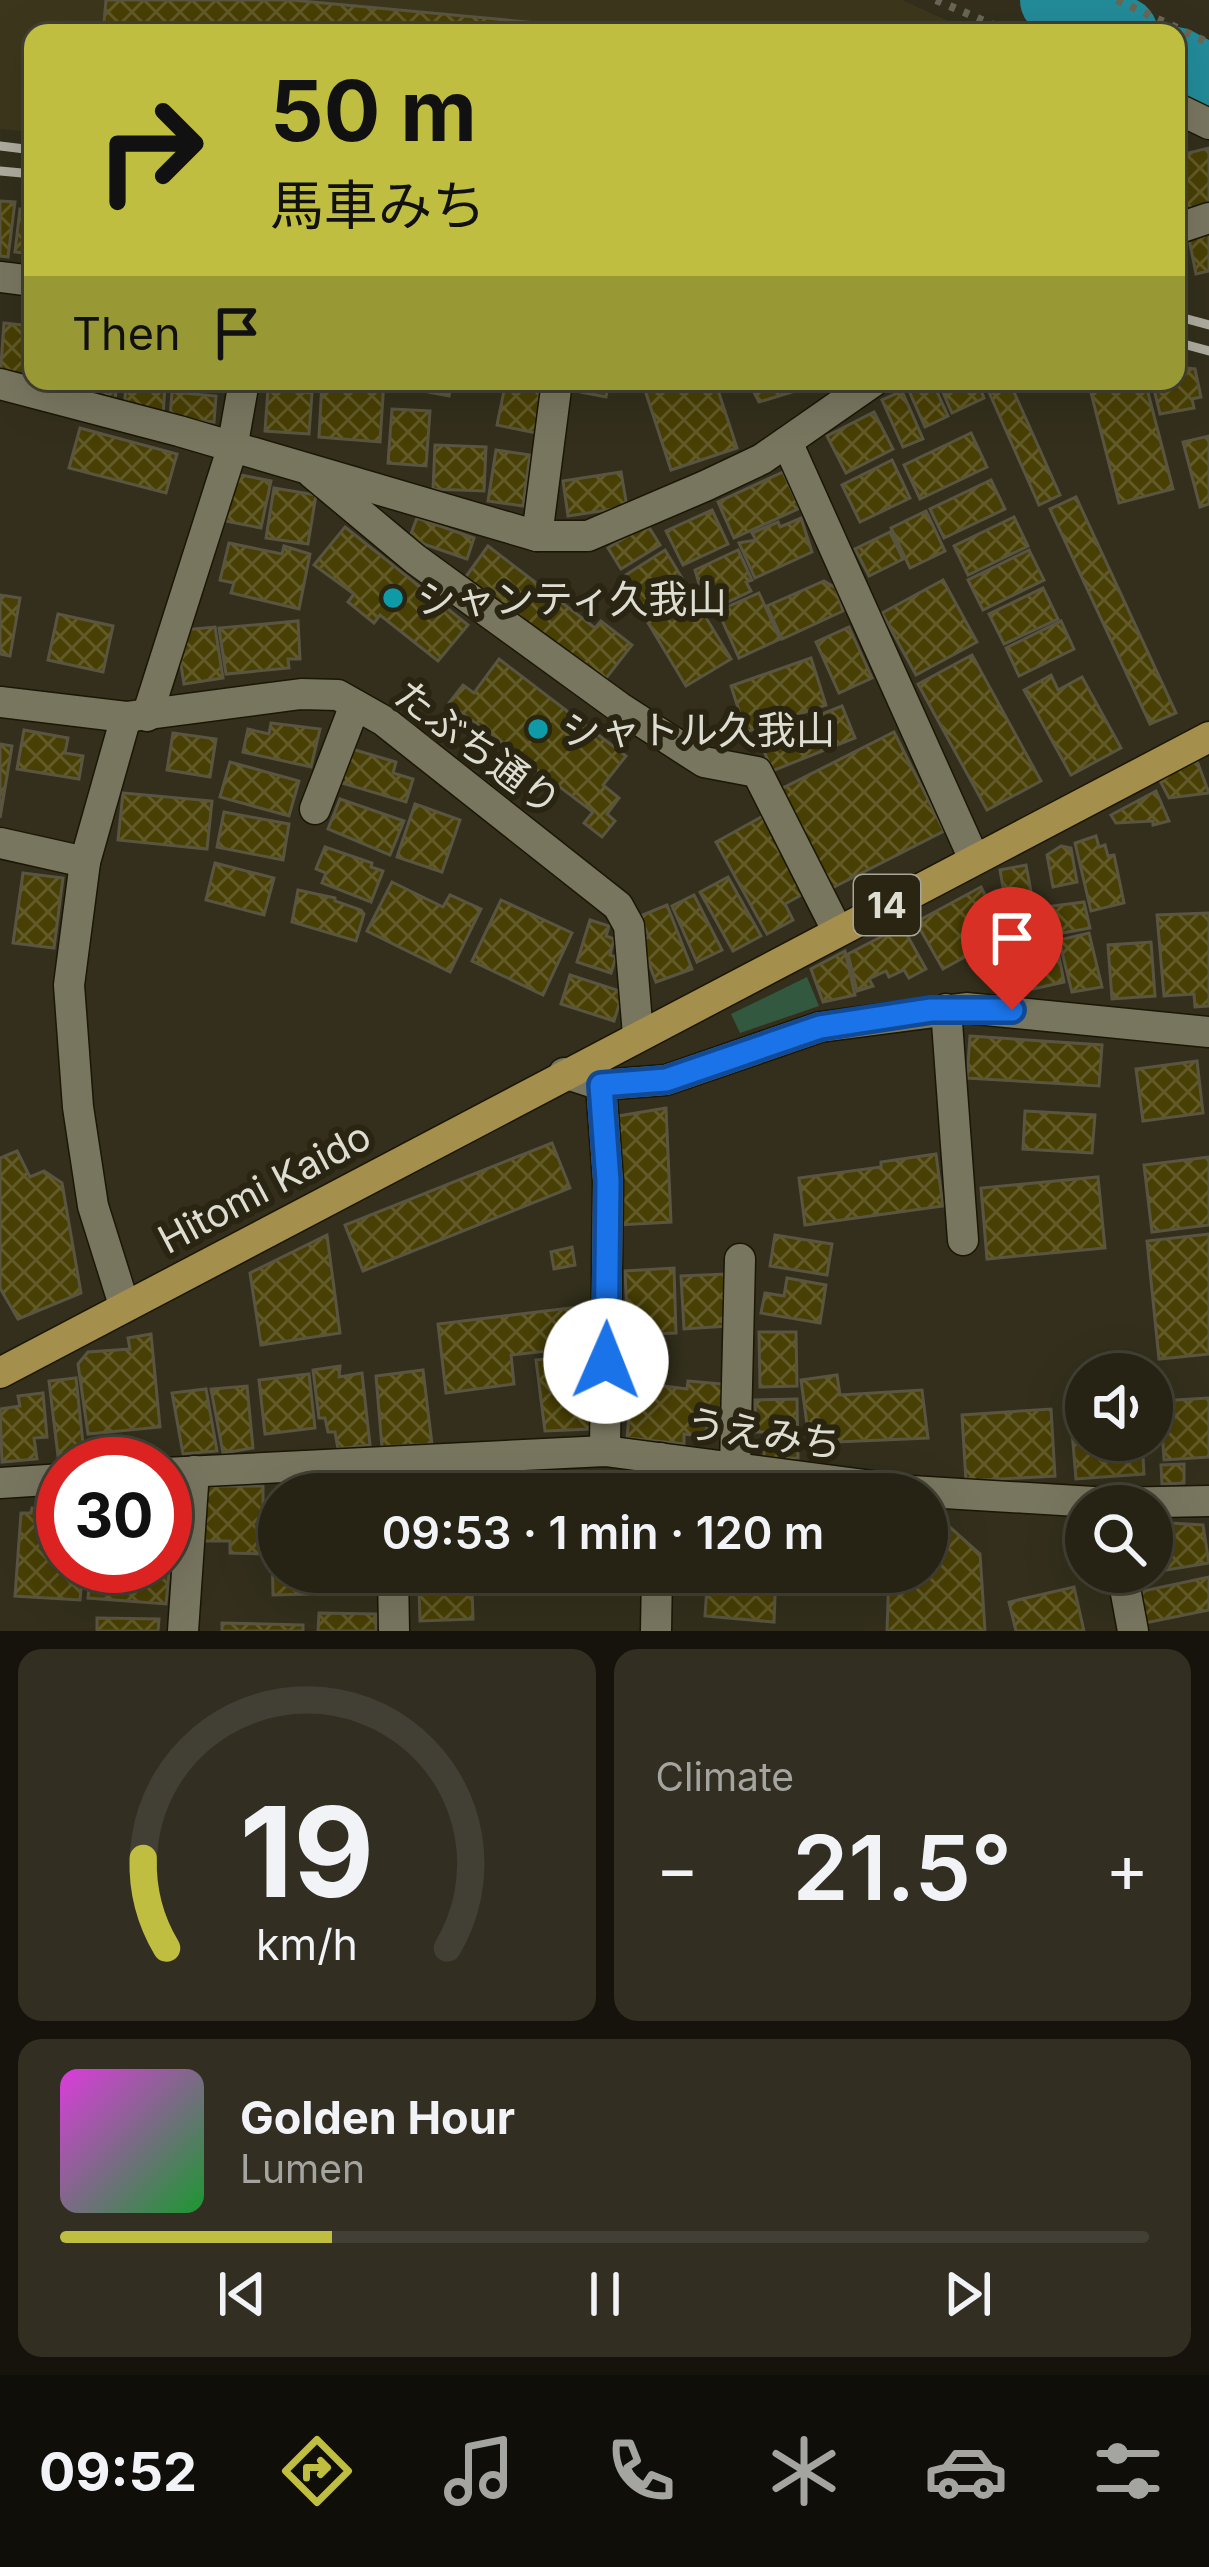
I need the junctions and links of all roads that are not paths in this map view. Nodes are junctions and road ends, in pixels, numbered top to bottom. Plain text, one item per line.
1 (0, 384) edge
2 (242, 390) edge
3 (556, 390) edge
4 (861, 390) edge
5 (788, 442) junction
6 (232, 449) junction
7 (311, 473) junction
8 (537, 536) junction
9 (0, 702) edge
10 (355, 705) junction
11 (137, 716) junction
12 (1209, 736) edge
13 (315, 809) dead end
14 (0, 843) edge
15 (974, 859) junction
16 (85, 862) junction
17 (836, 930) junction
18 (946, 1010) junction
19 (1209, 1032) edge
20 (638, 1035) junction
21 (565, 1073) junction
22 (601, 1085) junction
23 (963, 1240) dead end
24 (740, 1259) dead end
25 (124, 1305) junction
26 (0, 1373) edge
27 (605, 1451) junction
28 (661, 1458) junction
29 (392, 1462) junction
30 (735, 1468) junction
31 (192, 1471) edge
32 (392, 1473) edge
33 (660, 1473) edge
34 (36, 1481) edge
35 (0, 1483) edge
36 (1209, 1501) edge
37 (1065, 1502) edge
38 (1173, 1502) edge
39 (182, 1593) edge
40 (394, 1593) edge
41 (657, 1593) edge
42 (1126, 1593) edge
43 (183, 1631) edge
44 (394, 1631) edge
45 (656, 1631) edge
46 (1133, 1631) edge

1 - 6 street
2 - 6 street
3 - 8 street
4 - 5 street
5 - 8 street
5 - 15 street
6 - 7 street
6 - 11 street
7 - 8 street
7 - 17 street
9 - 11 street, たぶち通り
10 - 11 street, たぶち通り
10 - 13 street
10 - 20 street, たぶち通り
11 - 16 street
12 - 15 main road, 14
14 - 16 street
15 - 17 main road, 14
16 - 25 street
17 - 20 main road, 14
18 - 19 street
18 - 22 street
18 - 23 street
20 - 21 main road, 14
21 - 22 street
21 - 25 main road, Hitomi Kaido / 14
22 - 27 street
24 - 30 street
25 - 26 main road, Hitomi Kaido / 14
27 - 28 street, うえみち
27 - 29 street, うえみち
28 - 30 street, うえみち
28 - 33 street
29 - 31 street, うえみち
29 - 32 street
30 - 37 street, うえみち
34 - 35 street
36 - 38 street, うえみち
39 - 43 street
40 - 44 street
41 - 45 street
42 - 46 street

